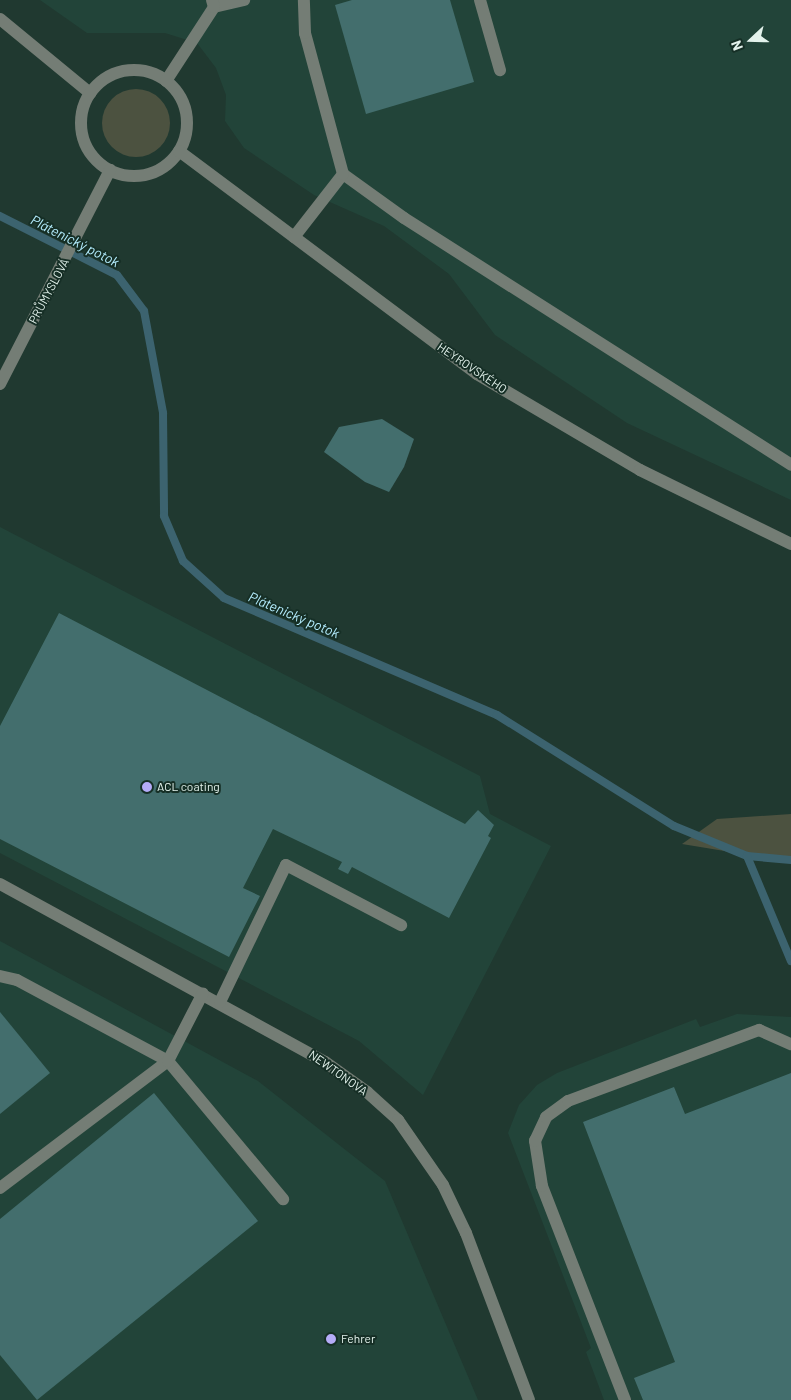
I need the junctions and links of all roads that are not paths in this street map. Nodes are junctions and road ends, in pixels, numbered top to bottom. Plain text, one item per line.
1 (244, 0) edge
2 (304, 0) edge
3 (480, 0) edge
4 (213, 3) edge
5 (0, 19) edge
6 (500, 70) dead end
7 (166, 81) junction
8 (90, 93) junction
9 (178, 151) junction
10 (110, 170) junction
11 (343, 174) junction
12 (294, 237) junction
13 (0, 384) edge
14 (791, 465) edge
15 (791, 544) edge
16 (0, 884) edge
17 (401, 925) dead end
18 (0, 976) edge
19 (203, 993) junction
20 (220, 1002) junction
21 (791, 1044) edge
22 (168, 1061) junction
23 (0, 1188) edge
24 (283, 1199) dead end
25 (529, 1400) edge
26 (625, 1400) edge

1 - 4 street
2 - 11 street
3 - 6 street
4 - 7 street
5 - 8 street
7 - 8 street
7 - 9 street
8 - 10 street
9 - 10 street
9 - 12 street, HEYROVSKÉHO
10 - 13 street, PRŮMYSLOVÁ
11 - 12 street
11 - 14 street
12 - 15 street, HEYROVSKÉHO
16 - 19 street, NEWTONOVA
17 - 20 street
18 - 22 street
19 - 20 street, NEWTONOVA
19 - 22 street
20 - 25 street, NEWTONOVA
21 - 26 street
22 - 23 street
22 - 24 street

